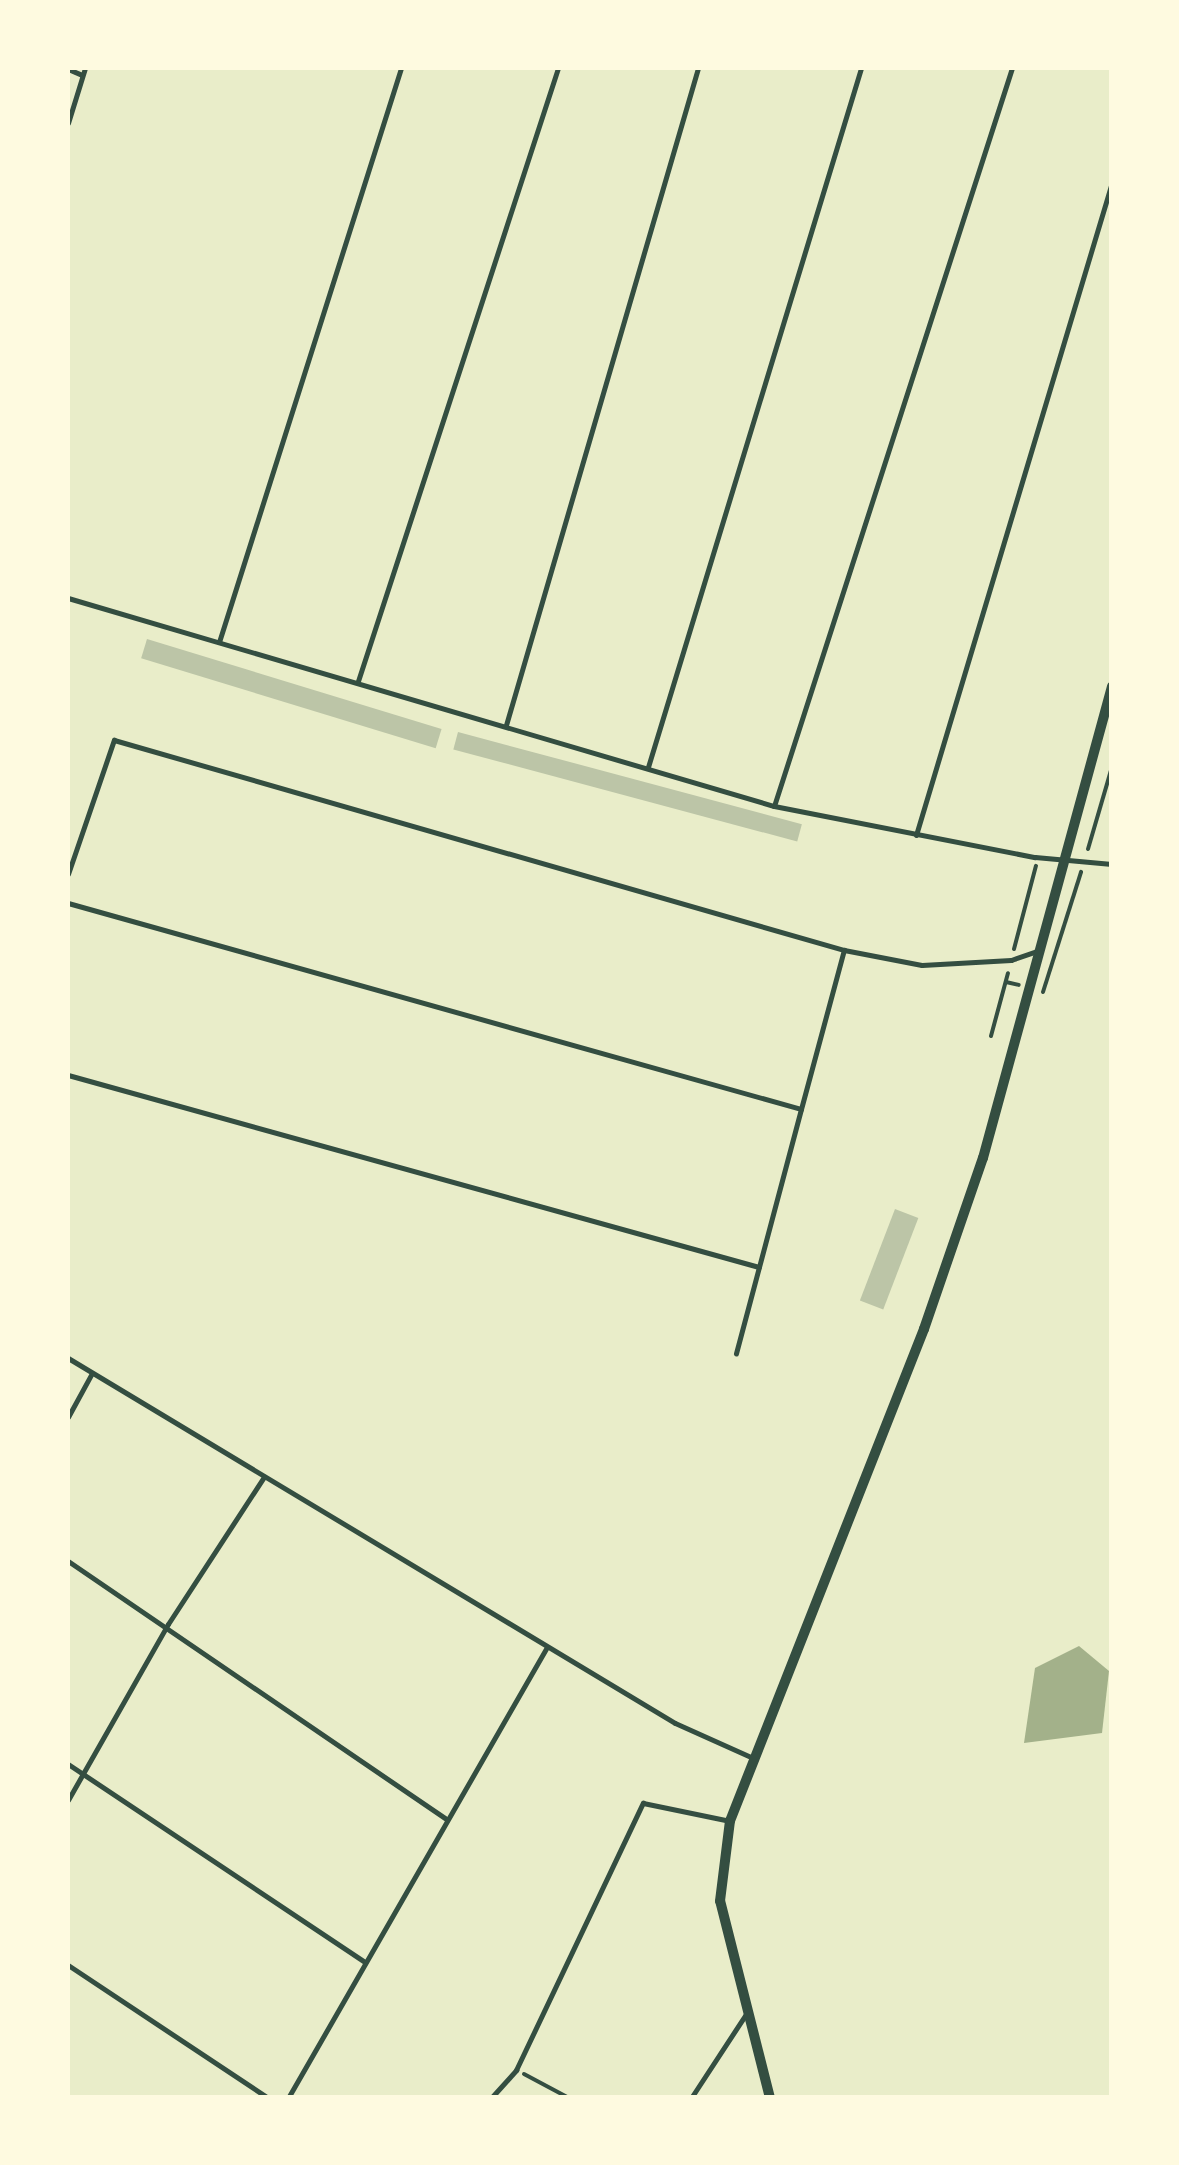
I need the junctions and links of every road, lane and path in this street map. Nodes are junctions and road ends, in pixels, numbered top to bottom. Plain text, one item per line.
1 (401, 68) edge
2 (558, 68) edge
3 (698, 68) edge
4 (861, 68) edge
5 (1012, 68) edge
6 (68, 70) edge
7 (84, 71) edge
8 (68, 123) edge
9 (1112, 182) edge
10 (68, 598) edge
11 (219, 642) junction
12 (358, 681) junction
13 (1112, 686) edge
14 (506, 725) junction
15 (1112, 767) edge
16 (648, 768) junction
17 (774, 806) junction
18 (916, 836) junction
19 (1066, 860) junction
20 (1084, 862) junction
21 (1112, 864) edge
22 (68, 874) edge
23 (68, 903) edge
24 (844, 950) junction
25 (1042, 950) junction
26 (1006, 982) dead end
27 (1032, 989) junction
28 (68, 1076) edge
29 (801, 1109) junction
30 (759, 1266) junction
31 (736, 1354) dead end
32 (68, 1358) edge
33 (92, 1374) junction
34 (68, 1417) edge
35 (264, 1477) junction
36 (68, 1560) edge
37 (168, 1624) junction
38 (548, 1646) junction
39 (755, 1759) junction
40 (68, 1764) edge
41 (83, 1774) junction
42 (68, 1800) edge
43 (448, 1820) junction
44 (730, 1821) junction
45 (366, 1962) junction
46 (68, 1965) edge
47 (746, 2014) junction
48 (516, 2070) junction
49 (268, 2098) edge
50 (288, 2098) edge
51 (491, 2098) edge
52 (568, 2098) edge
53 (692, 2098) edge
54 (770, 2098) edge

1 - 11 lane
2 - 12 lane
3 - 14 lane
4 - 16 lane
5 - 17 lane
6 - 7 lane
7 - 8 lane
9 - 18 lane
10 - 11 lane
11 - 12 lane
12 - 14 lane
13 - 19 street
14 - 16 lane
15 - 20 path
16 - 17 lane
17 - 18 lane
18 - 19 lane
19 - 20 lane
19 - 25 street
20 - 21 lane
20 - 27 path
22 - 24 lane
23 - 29 lane
24 - 25 lane
24 - 29 lane
25 - 27 street
26 - 27 path
27 - 39 street
28 - 30 lane
29 - 30 lane
30 - 31 lane
32 - 33 lane
33 - 34 lane
33 - 35 lane
35 - 37 lane
35 - 38 lane
36 - 37 lane
37 - 41 lane
37 - 43 lane
38 - 39 lane
38 - 43 lane
39 - 44 street
40 - 41 lane
41 - 42 lane
41 - 45 lane
43 - 45 lane
44 - 47 street
44 - 48 lane
45 - 50 lane
46 - 49 lane
47 - 53 lane
47 - 54 street
48 - 51 lane
48 - 52 path

